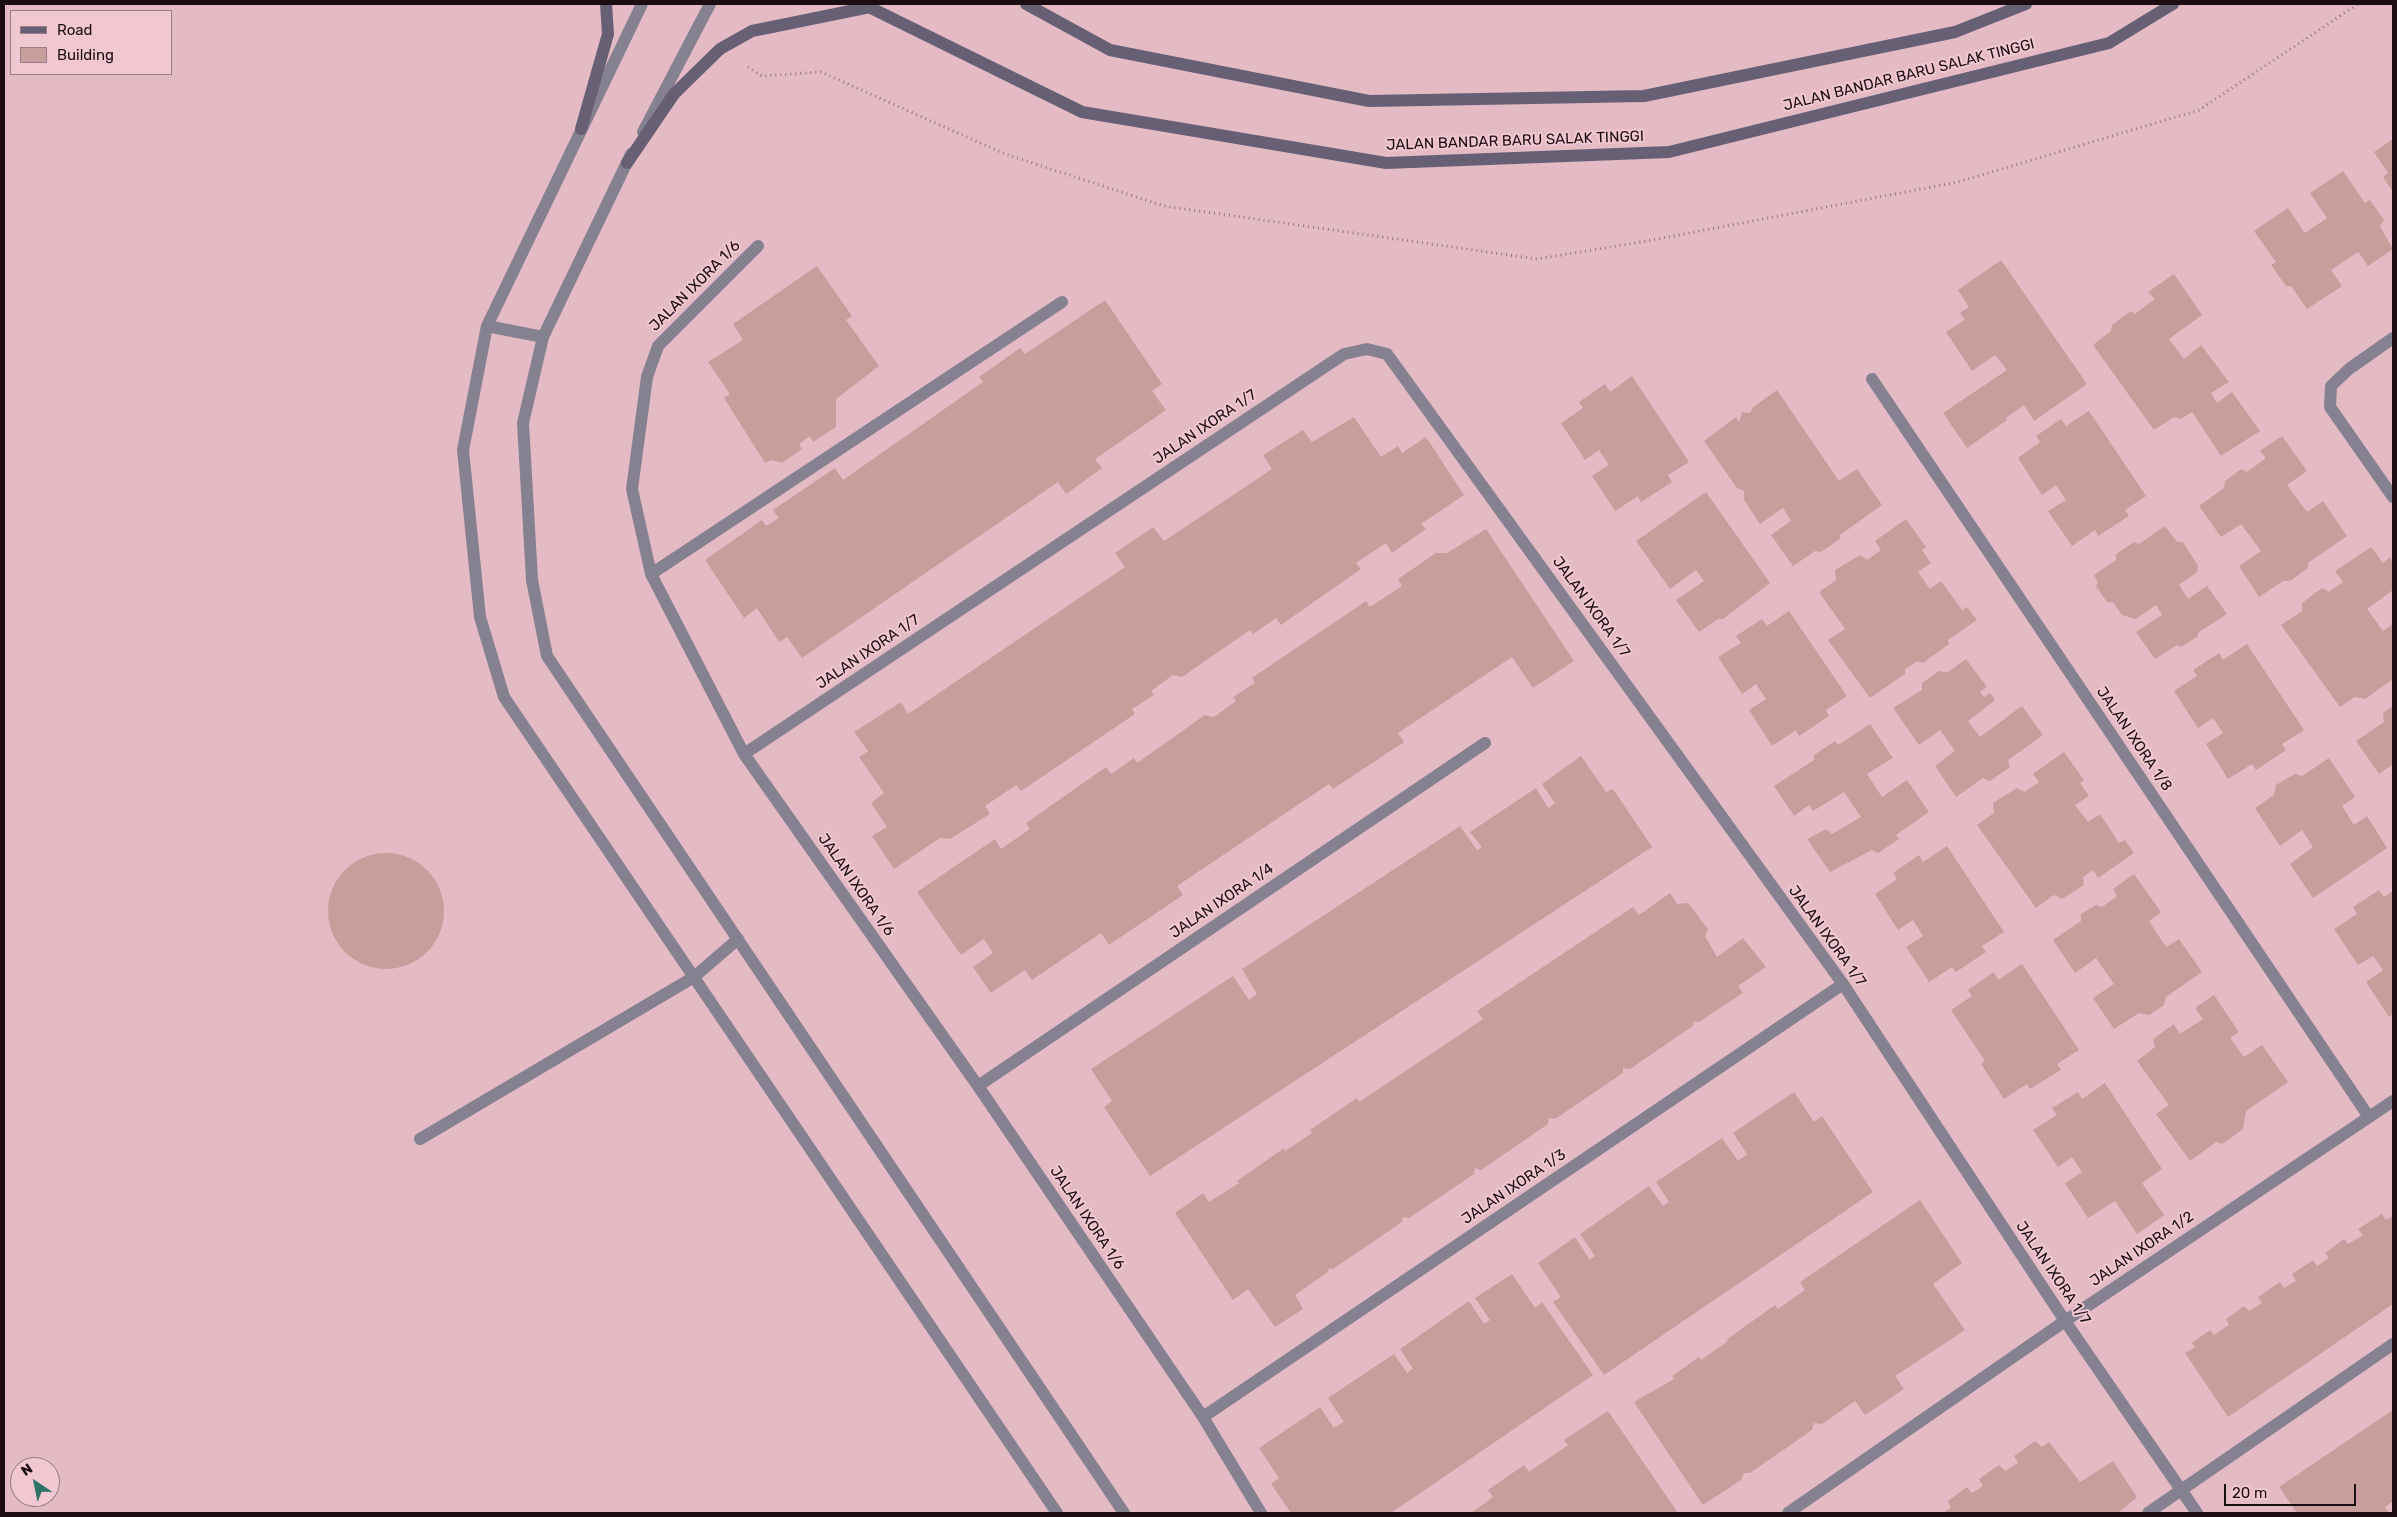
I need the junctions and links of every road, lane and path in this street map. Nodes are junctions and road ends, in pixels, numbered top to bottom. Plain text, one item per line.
1 (606, 4) edge
2 (642, 4) edge
3 (710, 4) edge
4 (1026, 4) edge
5 (2026, 4) edge
6 (2172, 4) edge
7 (867, 6) edge
8 (581, 129) junction
9 (627, 163) junction
10 (758, 246) dead end
11 (1062, 302) dead end
12 (487, 326) junction
13 (543, 337) junction
14 (2393, 338) edge
15 (1872, 379) dead end
16 (2393, 497) edge
17 (651, 574) junction
18 (1485, 742) dead end
19 (744, 754) junction
20 (738, 939) junction
21 (694, 978) junction
22 (1843, 984) junction
23 (978, 1086) junction
24 (2393, 1101) edge
25 (2370, 1116) junction
26 (420, 1139) dead end
27 (2066, 1321) junction
28 (2393, 1344) edge
29 (1203, 1417) junction
30 (2182, 1490) junction
31 (1057, 1513) edge
32 (1124, 1513) edge
33 (1261, 1513) edge
34 (1788, 1513) edge
35 (2148, 1513) edge
36 (2198, 1513) edge

1 - 8 main road
2 - 8 street
3 - 9 street
4 - 5 main road, JALAN BANDAR BARU SALAK TINGGI
6 - 7 main road, JALAN BANDAR BARU SALAK TINGGI
7 - 9 main road
8 - 12 street
9 - 13 street
10 - 17 street, JALAN IXORA 1/6
11 - 17 street
12 - 13 street
12 - 21 street
13 - 20 street
14 - 16 street
15 - 25 street, JALAN IXORA 1/8
17 - 19 street, JALAN IXORA 1/6
18 - 23 street, JALAN IXORA 1/4
19 - 22 street, JALAN IXORA 1/7
19 - 23 street, JALAN IXORA 1/6
20 - 21 street
20 - 32 street
21 - 26 street
21 - 31 street
22 - 27 street, JALAN IXORA 1/7
22 - 29 street, JALAN IXORA 1/3
23 - 29 street, JALAN IXORA 1/6
24 - 25 street, JALAN IXORA 1/2
25 - 27 street, JALAN IXORA 1/2
27 - 30 street, JALAN IXORA 1/7
27 - 34 street, JALAN IXORA 1/2
28 - 30 street
29 - 33 street, JALAN IXORA 1/6
30 - 35 street
30 - 36 street, JALAN IXORA 1/7

